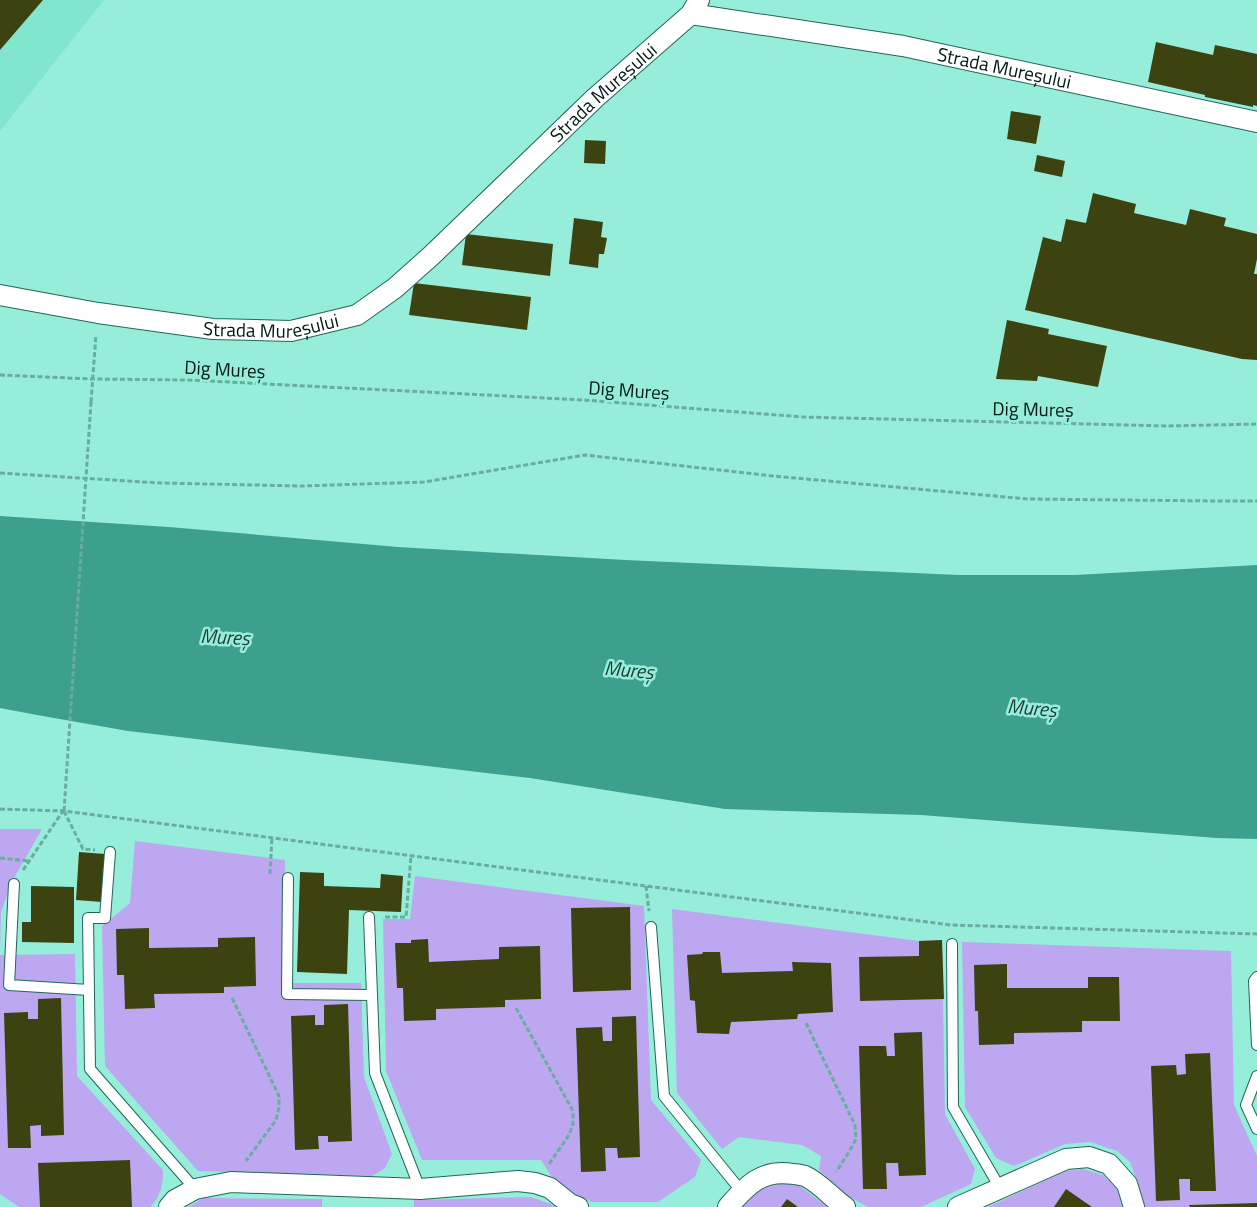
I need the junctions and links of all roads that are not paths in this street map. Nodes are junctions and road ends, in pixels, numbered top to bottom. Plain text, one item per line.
1 (695, 7) edge
2 (1257, 122) edge
3 (0, 296) edge
4 (110, 852) dead end
5 (288, 878) dead end
6 (14, 884) road end
7 (369, 917) road end
8 (651, 927) road end
9 (952, 944) dead end
10 (1257, 977) edge
11 (89, 990) junction
12 (372, 995) junction
13 (1257, 1045) edge
14 (1257, 1076) edge
15 (1257, 1130) edge
16 (1000, 1188) junction
17 (195, 1189) junction
18 (420, 1189) junction
19 (730, 1203) edge
20 (169, 1207) edge
21 (578, 1207) edge
22 (845, 1207) edge
23 (958, 1207) edge
24 (1134, 1207) edge

1 - 2 street, Strada Mureșului
1 - 3 street, Strada Mureșului
4 - 11 lane
5 - 12 lane
6 - 11 lane
7 - 12 lane
8 - 19 lane
9 - 16 lane
10 - 13 lane
11 - 17 lane
12 - 18 lane
14 - 15 lane
16 - 23 street
16 - 24 street
17 - 18 street
17 - 20 street
18 - 21 street
19 - 22 street

